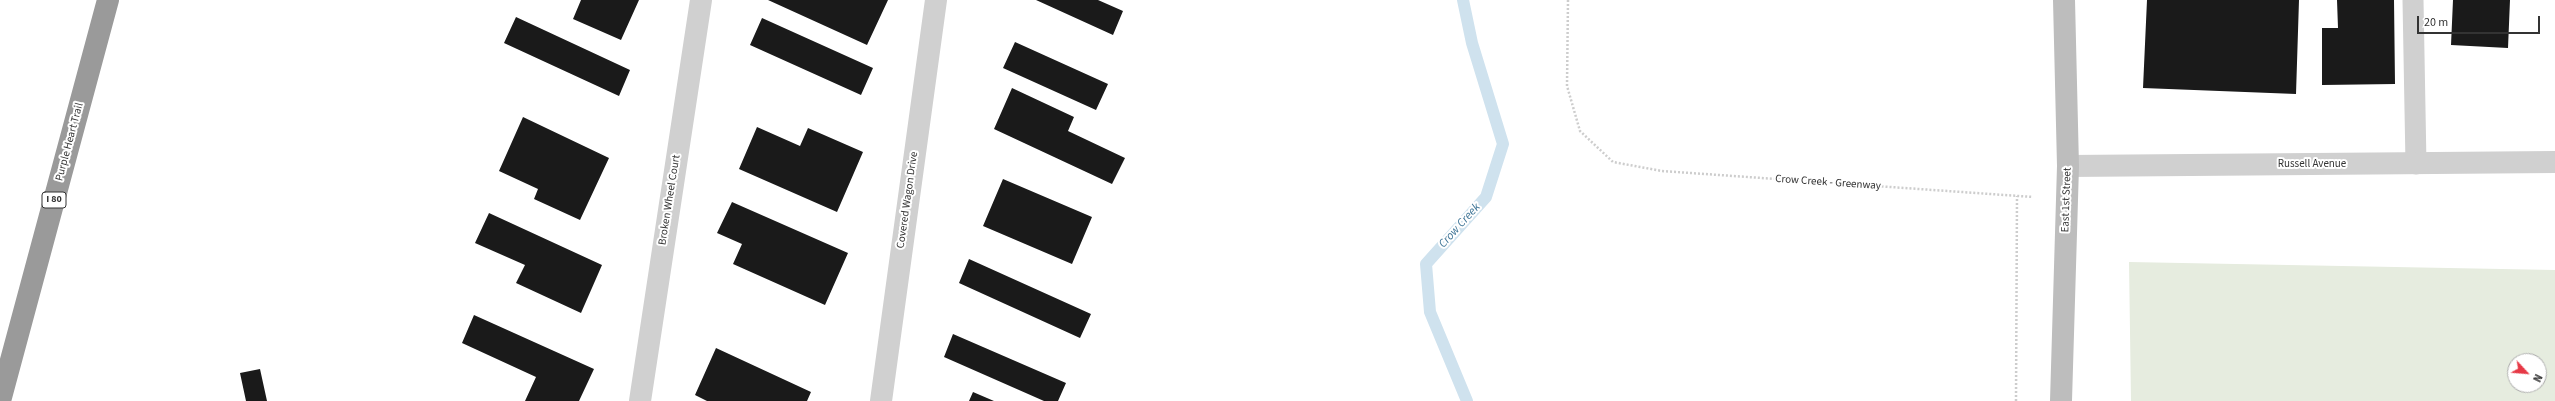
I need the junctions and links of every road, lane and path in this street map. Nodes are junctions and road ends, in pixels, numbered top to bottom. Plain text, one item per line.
1 (108, 0) edge
2 (701, 0) edge
3 (936, 0) edge
4 (1568, 0) edge
5 (2064, 0) edge
6 (2413, 0) edge
7 (2555, 162) edge
8 (2416, 164) junction
9 (2068, 166) junction
10 (0, 401) edge
11 (640, 401) edge
12 (881, 401) edge
13 (2016, 401) edge
14 (2061, 401) edge

1 - 10 highway, Purple Heart Trail / I 80
2 - 11 street, Broken Wheel Court
3 - 12 street, Covered Wagon Drive
4 - 13 path, Crow Creek - Greenway
5 - 9 street, East 1st Street
6 - 8 lane
7 - 8 street, Russell Avenue
8 - 9 street, Russell Avenue
9 - 14 street, East 1st Street

